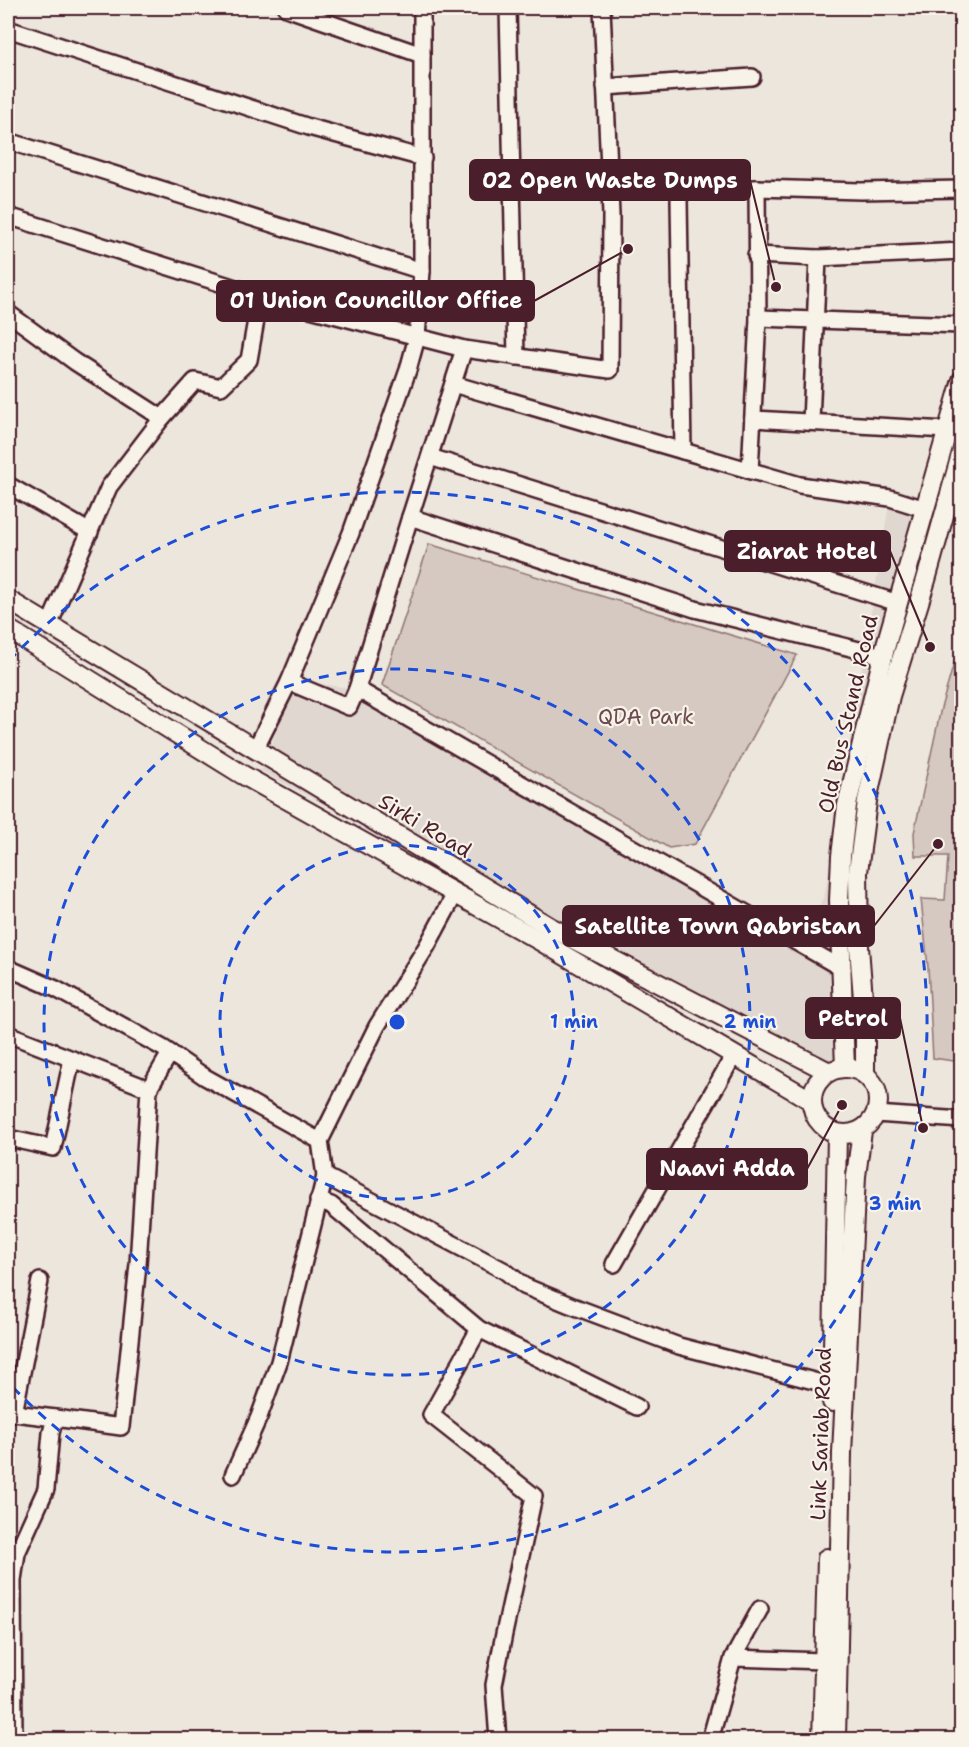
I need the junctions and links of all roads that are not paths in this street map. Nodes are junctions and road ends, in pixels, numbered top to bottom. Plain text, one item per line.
1 (286, 8) edge
2 (422, 8) edge
3 (508, 8) edge
4 (602, 8) edge
5 (8, 29) edge
6 (422, 55) junction
7 (752, 77) dead end
8 (605, 87) junction
9 (8, 141) edge
10 (423, 158) junction
11 (757, 188) junction
12 (962, 189) edge
13 (8, 216) edge
14 (962, 251) edge
15 (756, 255) junction
16 (818, 258) junction
17 (422, 271) junction
18 (264, 297) junction
19 (8, 313) edge
20 (758, 318) junction
21 (815, 320) junction
22 (962, 325) edge
23 (417, 337) junction
24 (464, 349) junction
25 (516, 357) junction
26 (962, 380) edge
27 (453, 384) junction
28 (162, 418) junction
29 (753, 418) junction
30 (811, 422) junction
31 (947, 430) junction
32 (683, 451) junction
33 (962, 451) edge
34 (430, 458) junction
35 (750, 471) junction
36 (8, 485) edge
37 (925, 508) junction
38 (410, 517) junction
39 (90, 532) junction
40 (8, 600) edge
41 (898, 603) junction
42 (49, 625) junction
43 (8, 629) edge
44 (883, 656) junction
45 (289, 682) junction
46 (357, 689) junction
47 (255, 750) junction
48 (455, 894) junction
49 (8, 968) edge
50 (843, 969) junction
51 (8, 1034) edge
52 (170, 1053) junction
53 (734, 1056) junction
54 (72, 1059) junction
55 (837, 1070) junction
56 (865, 1074) junction
57 (148, 1089) junction
58 (812, 1101) junction
59 (876, 1114) junction
60 (962, 1120) edge
61 (862, 1131) junction
62 (837, 1134) junction
63 (8, 1138) edge
64 (320, 1142) junction
65 (325, 1176) junction
66 (318, 1200) junction
67 (614, 1264) dead end
68 (40, 1281) dead end
69 (479, 1329) junction
70 (833, 1386) junction
71 (637, 1407) dead end
72 (56, 1418) junction
73 (233, 1475) dead end
74 (760, 1609) dead end
75 (733, 1658) junction
76 (824, 1661) junction
77 (14, 1740) edge
78 (498, 1740) edge
79 (710, 1740) edge
80 (822, 1740) edge
81 (836, 1740) edge

1 - 6 street
2 - 6 street
3 - 25 street
4 - 8 street
5 - 10 street
6 - 10 street
7 - 8 street
8 - 25 street
9 - 17 street
10 - 17 street
11 - 12 street
11 - 15 street
11 - 32 street
13 - 18 street
14 - 16 street
15 - 16 street
15 - 20 street
16 - 21 street
17 - 23 street
18 - 23 street
18 - 28 street
19 - 28 street
20 - 21 street
20 - 29 street
21 - 22 street
21 - 30 street
23 - 24 street
23 - 45 street
24 - 25 street
24 - 27 street
26 - 31 main road, Old Bus Stand Road
27 - 32 street
27 - 34 street
28 - 39 street
29 - 30 street
29 - 35 street
30 - 31 street
31 - 37 main road, Old Bus Stand Road
32 - 35 street
33 - 56 main road, Old Bus Stand Road
34 - 38 street
34 - 41 street
35 - 37 street
36 - 39 street
37 - 41 main road, Old Bus Stand Road
38 - 44 street
38 - 46 street
39 - 42 street
40 - 42 main road, Sirki Road
41 - 44 main road, Old Bus Stand Road
42 - 47 main road, Sirki Road
43 - 48 main road, Sirki Road
44 - 50 main road, Old Bus Stand Road
45 - 46 street
45 - 47 street
46 - 50 street
47 - 55 main road, Sirki Road
48 - 53 main road, Sirki Road
48 - 64 street
49 - 52 street
50 - 55 main road, Old Bus Stand Road
51 - 54 street
52 - 57 street
52 - 64 street
53 - 58 main road, Sirki Road
53 - 67 street
54 - 57 street
54 - 63 street
55 - 56 main road
55 - 58 main road
56 - 59 main road
57 - 72 street
58 - 62 main road
59 - 60 street
59 - 61 main road
61 - 62 main road
61 - 81 main road, Link Sariab Road
62 - 70 main road, Link Sariab Road
64 - 65 street
65 - 66 street
65 - 70 street
66 - 69 street
66 - 73 street
68 - 72 street
69 - 71 street
69 - 78 street
70 - 76 main road, Link Sariab Road
72 - 77 street
74 - 75 street
75 - 76 street
75 - 79 street
76 - 80 main road, Link Sariab Road

